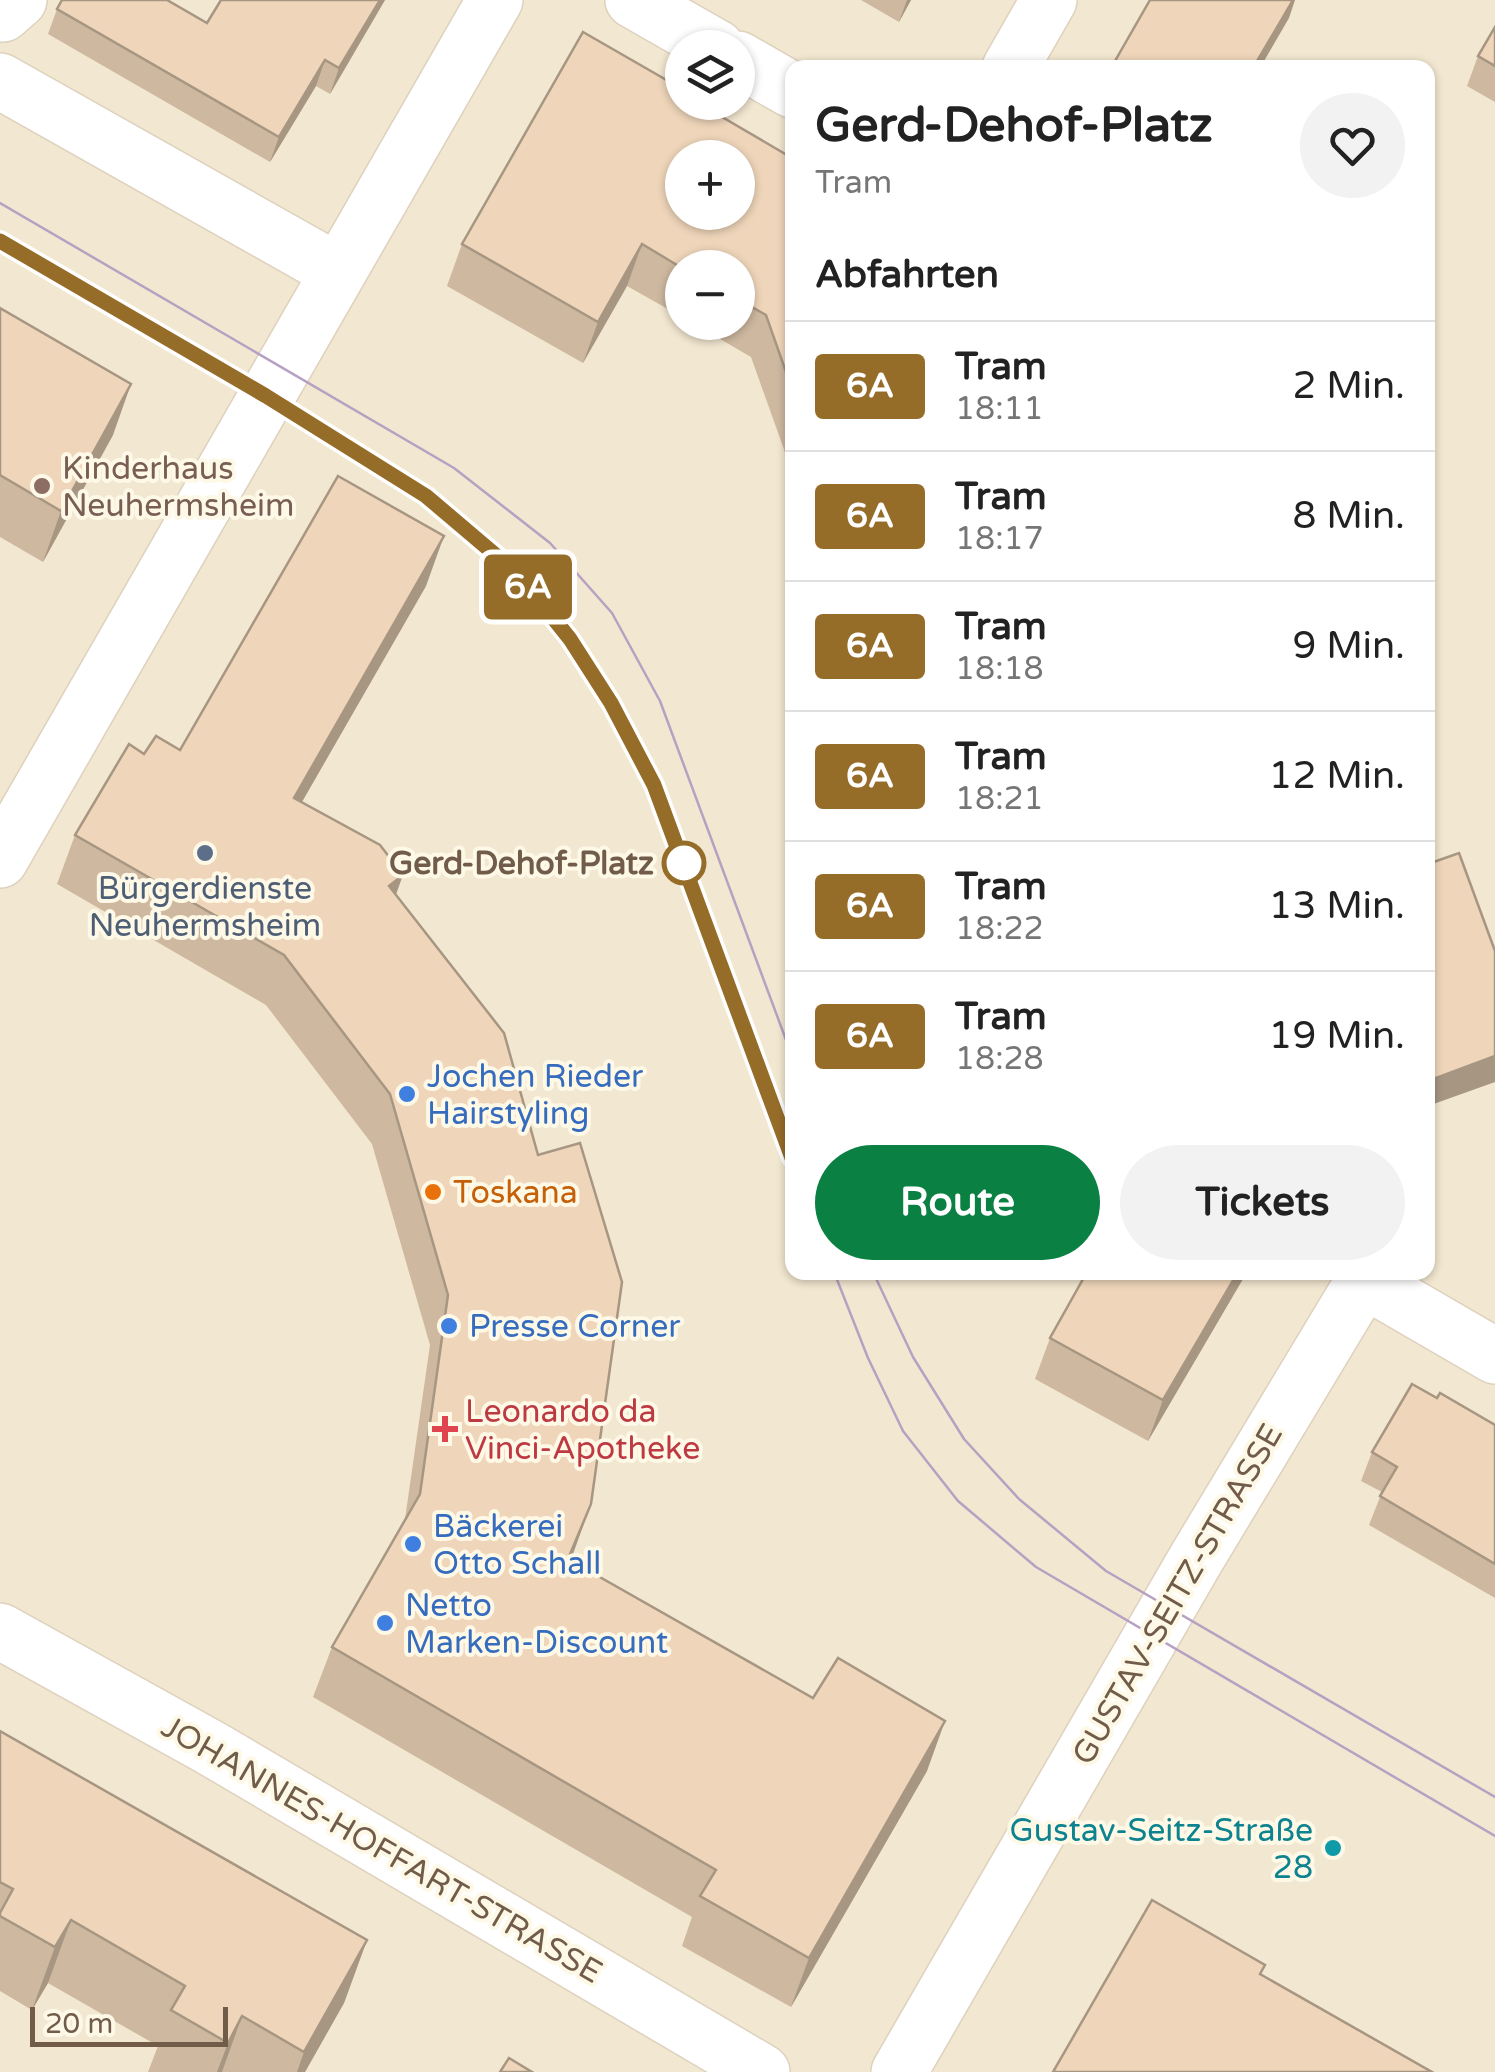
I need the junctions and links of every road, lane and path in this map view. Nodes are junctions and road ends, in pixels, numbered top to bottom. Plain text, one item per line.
1 (494, 0) edge
2 (633, 0) edge
3 (1050, 0) edge
4 (686, 30) edge
5 (1015, 60) edge
6 (755, 69) edge
7 (0, 81) edge
8 (785, 86) edge
9 (337, 272) junction
10 (0, 860) edge
11 (1360, 1280) edge
12 (1369, 1280) edge
13 (1495, 1356) edge
14 (0, 1632) edge
15 (762, 2072) edge
16 (899, 2072) edge

1 - 9 street
2 - 4 street
3 - 5 street
6 - 8 street
7 - 9 street
9 - 10 street
11 - 16 street, GUSTAV-SEITZ-STRASSE
12 - 13 street
14 - 15 street, JOHANNES-HOFFART-STRASSE

